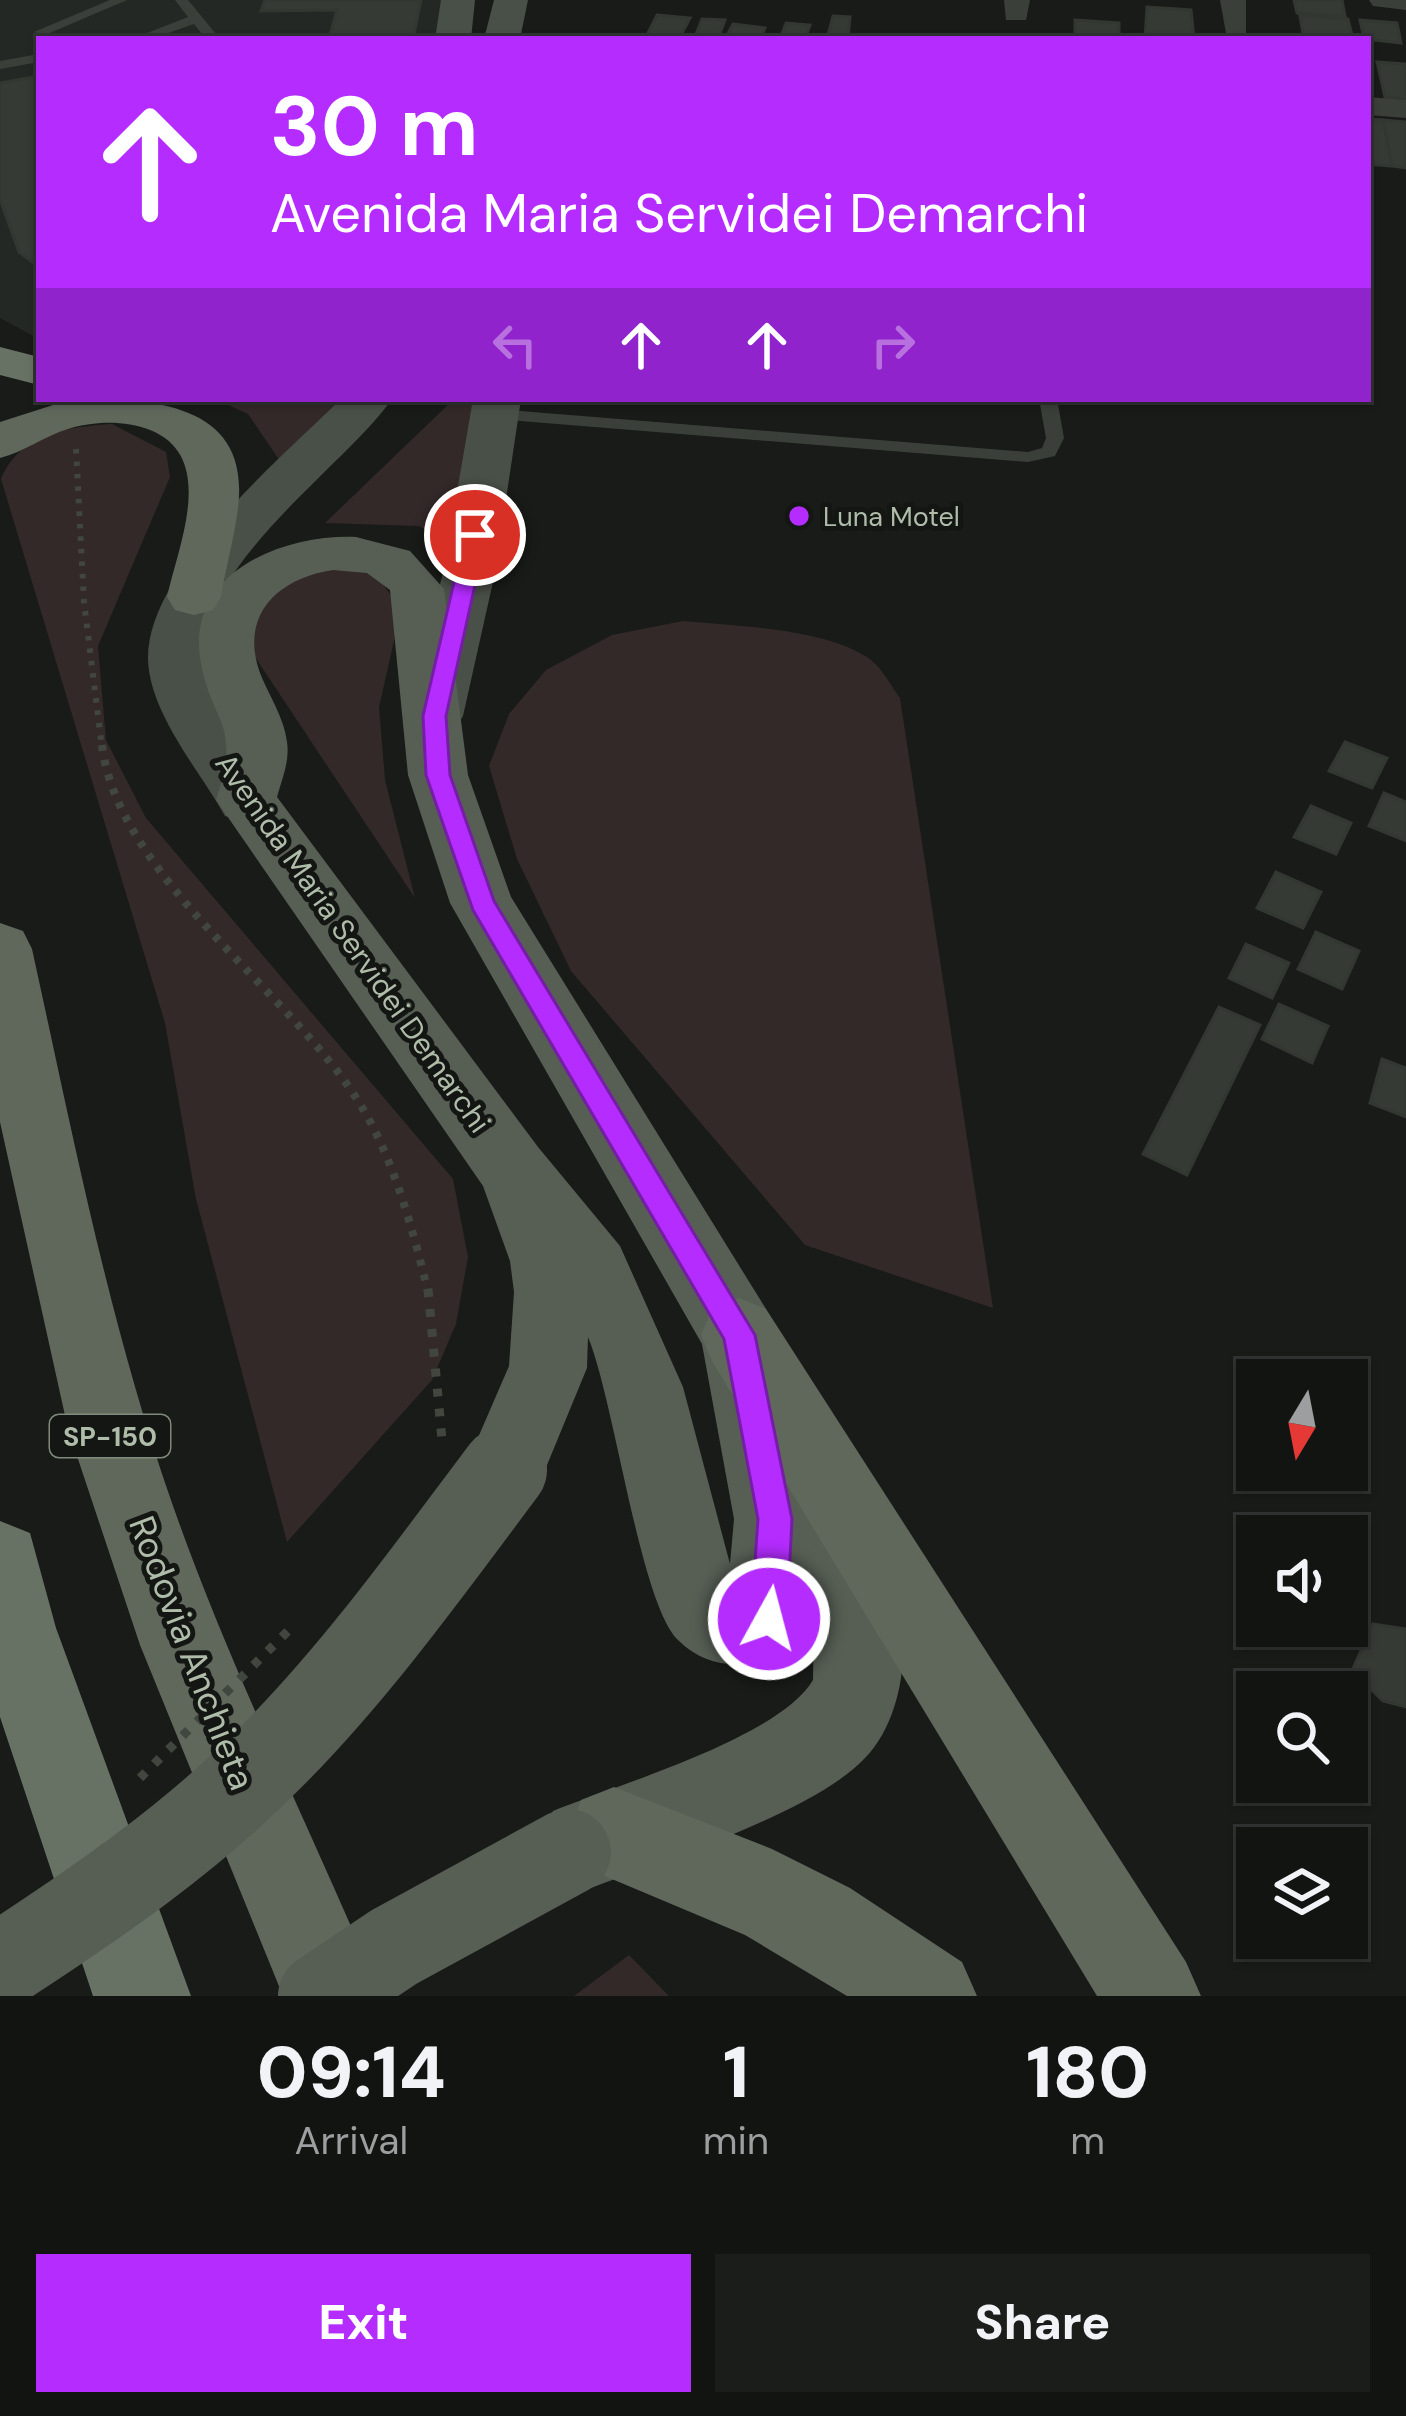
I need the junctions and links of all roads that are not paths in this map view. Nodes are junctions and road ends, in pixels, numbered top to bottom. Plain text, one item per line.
1 (121, 0) edge
2 (181, 0) edge
3 (458, 0) edge
4 (511, 0) edge
5 (1382, 0) edge
6 (1406, 2) edge
7 (198, 18) junction
8 (40, 32) dead end
9 (147, 36) edge
10 (211, 36) edge
11 (454, 36) edge
12 (503, 36) edge
13 (36, 59) edge
14 (0, 65) edge
15 (1371, 106) edge
16 (1406, 109) edge
17 (0, 361) edge
18 (36, 369) edge
19 (365, 402) edge
20 (1049, 402) edge
21 (496, 406) edge
22 (0, 443) edge
23 (194, 597) junction
24 (434, 716) junction
25 (246, 800) junction
26 (0, 949) edge
27 (512, 1170) junction
28 (739, 1335) junction
29 (760, 1438) junction
30 (0, 1563) edge
31 (591, 1842) junction
32 (0, 1942) edge
33 (0, 1966) edge
34 (16, 1996) edge
35 (142, 1996) edge
36 (321, 1996) edge
37 (332, 1996) edge
38 (928, 1996) edge
39 (1152, 1996) edge

1 - 8 lane
2 - 7 lane
3 - 11 main road
4 - 12 main road
5 - 6 street
7 - 9 lane
7 - 10 lane
13 - 14 lane
15 - 16 street
17 - 18 highway
19 - 23 main road, Avenida Maria Servidei Demarchi
20 - 21 lane
21 - 24 main road
22 - 23 highway
23 - 25 main road, Avenida Maria Servidei Demarchi
24 - 25 main road
24 - 28 main road
25 - 27 main road, Avenida Maria Servidei Demarchi
26 - 37 highway, Rodovia Anchieta / SP-150
27 - 29 main road
27 - 33 main road, Avenida Maria Servidei Demarchi, bridge
28 - 29 main road
28 - 39 highway
29 - 31 main road
30 - 35 highway
31 - 36 main road, bridge
31 - 38 highway
32 - 34 highway

